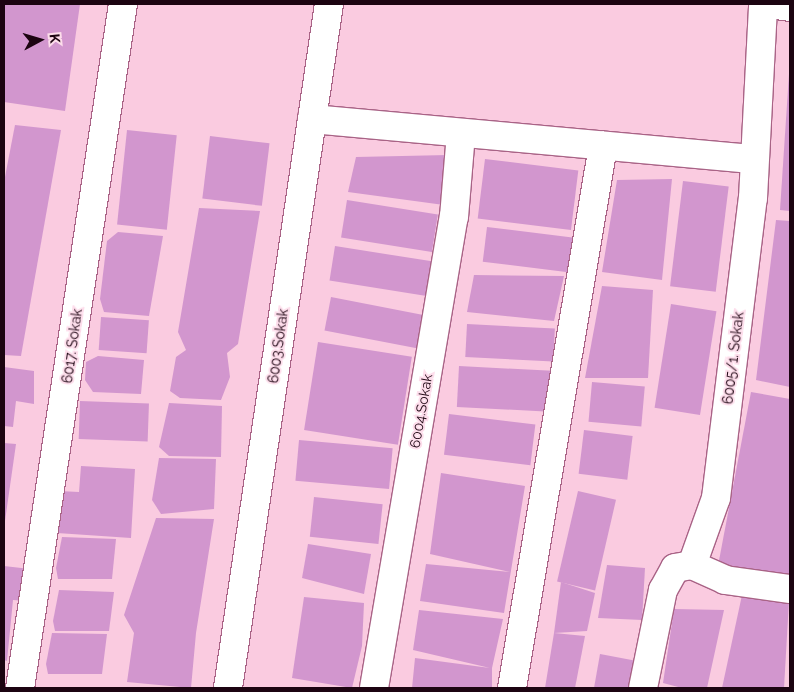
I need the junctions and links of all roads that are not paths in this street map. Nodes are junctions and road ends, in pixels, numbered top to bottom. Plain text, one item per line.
1 (123, 4) edge
2 (329, 4) edge
3 (763, 4) edge
4 (771, 4) edge
5 (790, 7) edge
6 (312, 119) junction
7 (461, 134) junction
8 (603, 146) junction
9 (754, 160) junction
10 (692, 565) junction
11 (790, 589) edge
12 (20, 688) edge
13 (228, 688) edge
14 (374, 688) edge
15 (512, 688) edge
16 (643, 688) edge

1 - 12 street, 6017. Sokak
2 - 6 street, 6003.Sokak
3 - 9 street, 6005/1. Sokak
4 - 5 street
6 - 7 street
6 - 13 street, 6003.Sokak
7 - 8 street
7 - 14 street, 6004.Sokak
8 - 9 street
8 - 15 street
9 - 10 street, 6005/1. Sokak
10 - 11 street
10 - 16 street

